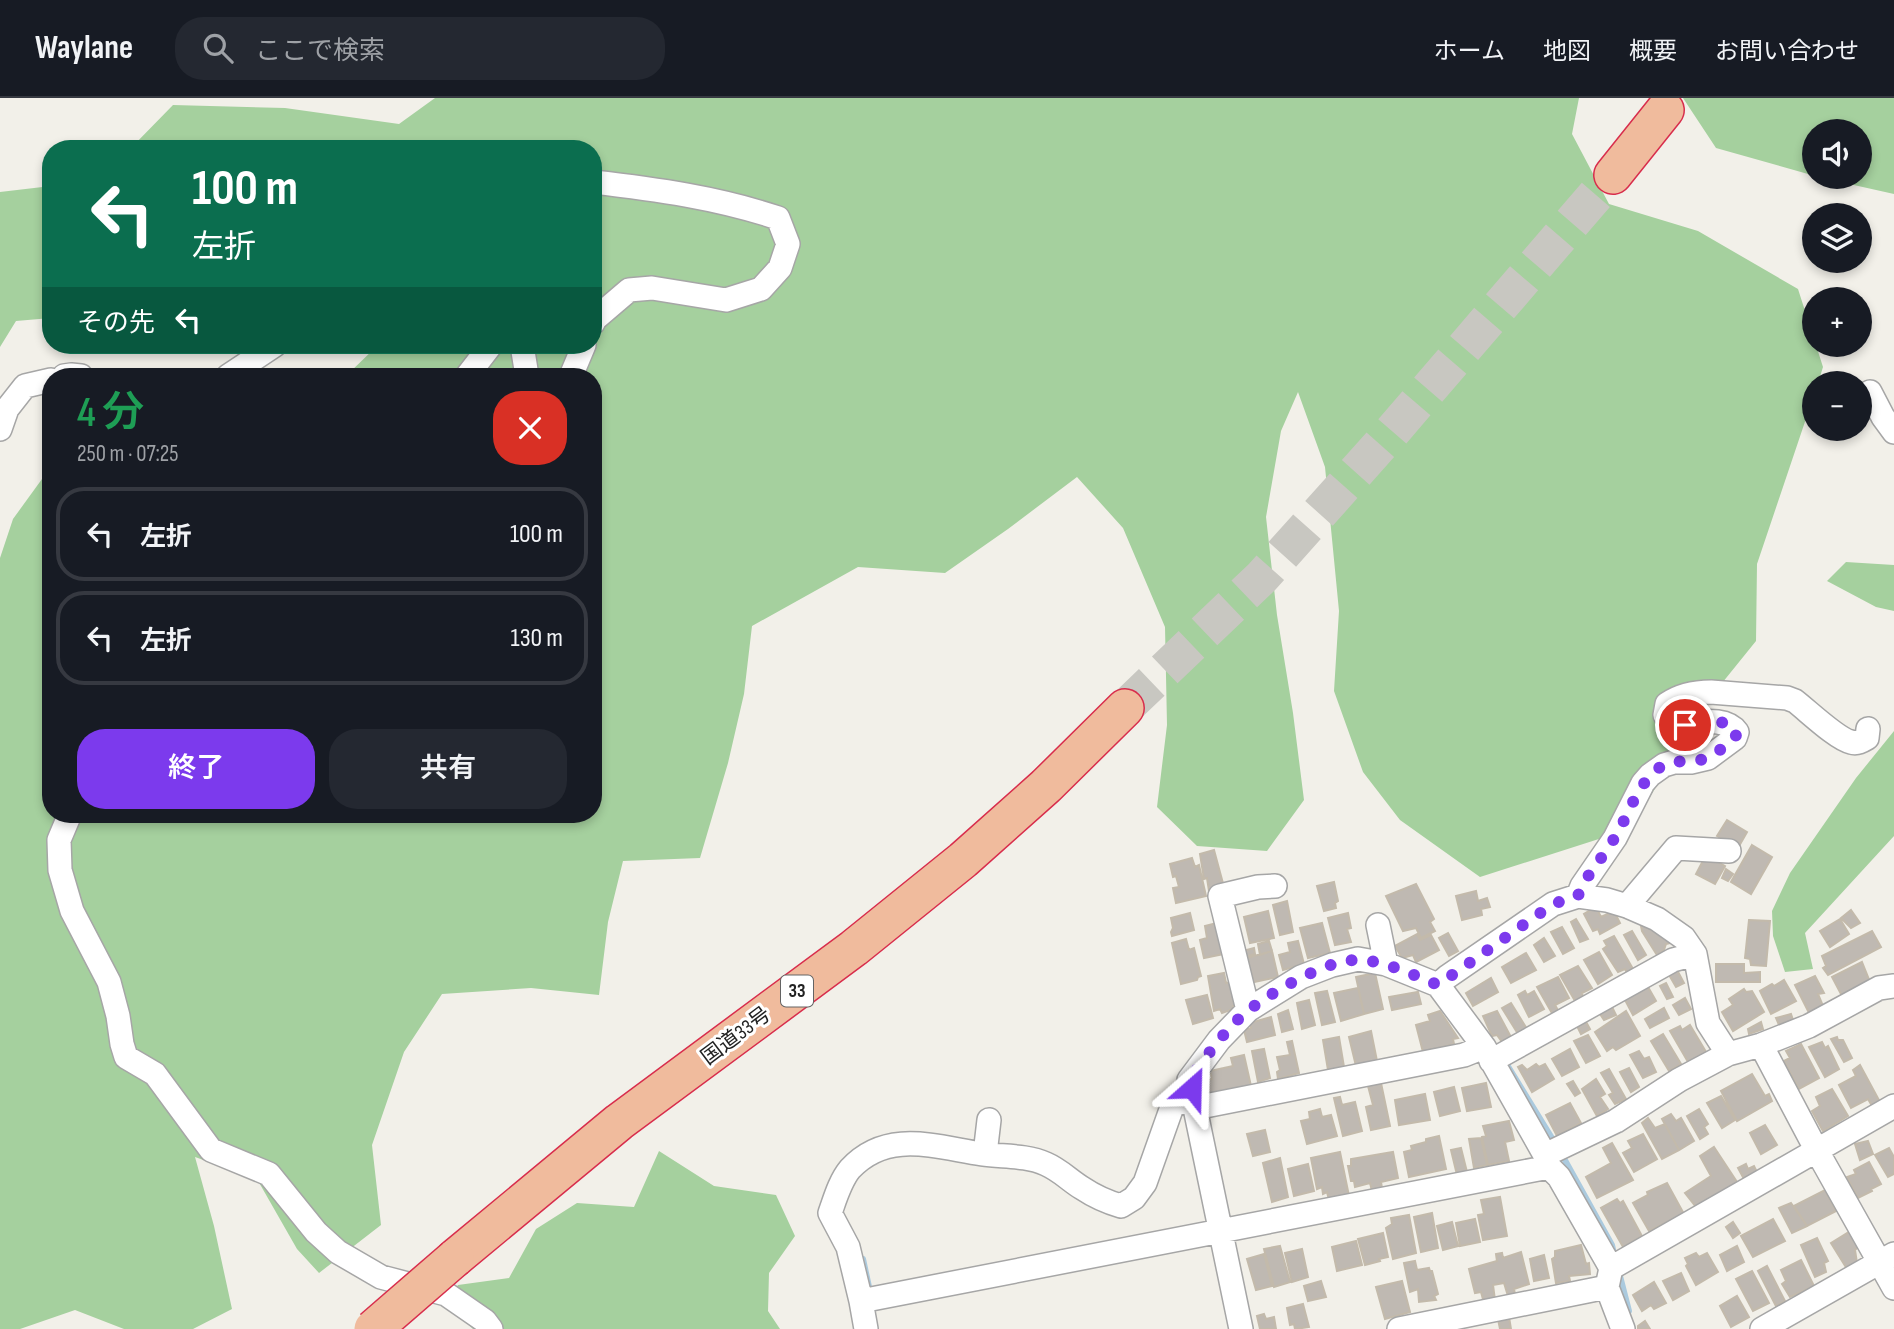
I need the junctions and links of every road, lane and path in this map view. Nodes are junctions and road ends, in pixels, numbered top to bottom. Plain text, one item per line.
1 (1665, 110) dead end
2 (1613, 175) tunnel mouth
3 (602, 183) edge
4 (602, 313) edge
5 (261, 354) edge
6 (484, 354) edge
7 (240, 368) edge
8 (473, 368) edge
9 (42, 382) edge
10 (1872, 396) edge
11 (0, 429) edge
12 (1894, 432) edge
13 (1125, 709) tunnel mouth
14 (1868, 729) dead end
15 (66, 823) edge
16 (1729, 851) dead end
17 (1275, 886) dead end
18 (1578, 896) junction
19 (1627, 906) junction
20 (1378, 925) dead end
21 (1695, 954) junction
22 (1386, 964) junction
23 (1438, 985) junction
24 (1894, 986) edge
25 (1248, 1010) junction
26 (1761, 1045) junction
27 (1487, 1054) junction
28 (1728, 1054) junction
29 (1191, 1104) junction
30 (1894, 1106) edge
31 (989, 1119) dead end
32 (1817, 1151) junction
33 (985, 1154) junction
34 (1547, 1161) junction
35 (1221, 1231) junction
36 (1886, 1258) edge
37 (1609, 1278) junction
38 (1894, 1288) edge
39 (861, 1300) junction
40 (373, 1329) edge
41 (491, 1329) edge
42 (866, 1329) edge
43 (1241, 1329) edge
44 (1399, 1329) edge
45 (1623, 1329) edge
46 (1762, 1329) edge

1 - 2 highway
3 - 4 street
5 - 7 street
6 - 8 street
9 - 11 street
10 - 12 street
13 - 40 highway, 国道33号 / 33, bridge
14 - 18 street
15 - 41 street
16 - 19 street
17 - 25 street
18 - 19 street
18 - 23 street
19 - 21 street
20 - 22 street
21 - 27 street
21 - 28 street
22 - 23 street
22 - 25 street
23 - 27 street
24 - 26 street
25 - 29 street
26 - 28 street
26 - 32 street
27 - 29 street
27 - 34 street
28 - 34 street
29 - 33 street
29 - 35 street
30 - 32 street
31 - 33 street
32 - 36 street
32 - 37 street
33 - 39 street
34 - 35 street
34 - 37 street
35 - 39 street
35 - 43 street
36 - 38 street
36 - 46 street
37 - 44 street
37 - 45 street
39 - 42 street

